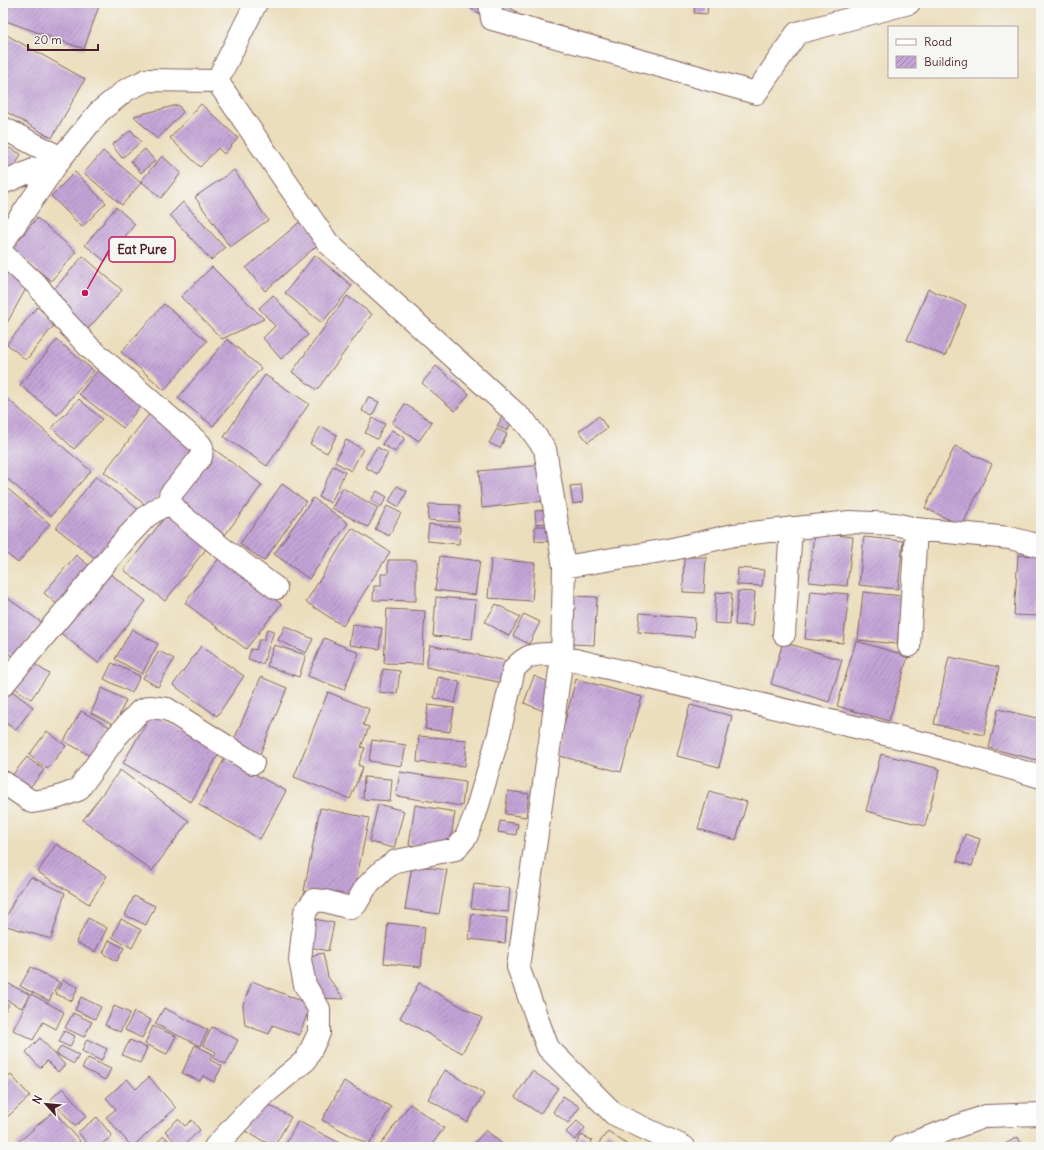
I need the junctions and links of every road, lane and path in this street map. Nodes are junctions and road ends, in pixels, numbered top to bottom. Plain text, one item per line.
1 (256, 3) edge
2 (490, 3) edge
3 (909, 3) edge
4 (217, 81) junction
5 (3, 128) edge
6 (61, 158) junction
7 (3, 183) edge
8 (3, 242) edge
9 (3, 254) edge
10 (170, 501) junction
11 (791, 528) junction
12 (916, 529) junction
13 (1041, 546) edge
14 (564, 566) junction
15 (276, 588) dead end
16 (784, 634) dead end
17 (909, 646) dead end
18 (562, 657) junction
19 (3, 686) edge
20 (252, 763) dead end
21 (1041, 777) edge
22 (3, 782) edge
23 (1041, 1114) edge
24 (215, 1147) edge
25 (684, 1147) edge
26 (901, 1147) edge

1 - 4 street
2 - 3 street
4 - 6 street
4 - 14 street
5 - 6 street
6 - 7 street
6 - 8 street
9 - 10 street
10 - 15 street
10 - 19 street
11 - 12 street
11 - 14 street
11 - 16 street
12 - 13 street
12 - 17 street
14 - 18 street
18 - 21 street
18 - 24 street
18 - 25 street
20 - 22 street
23 - 26 street

